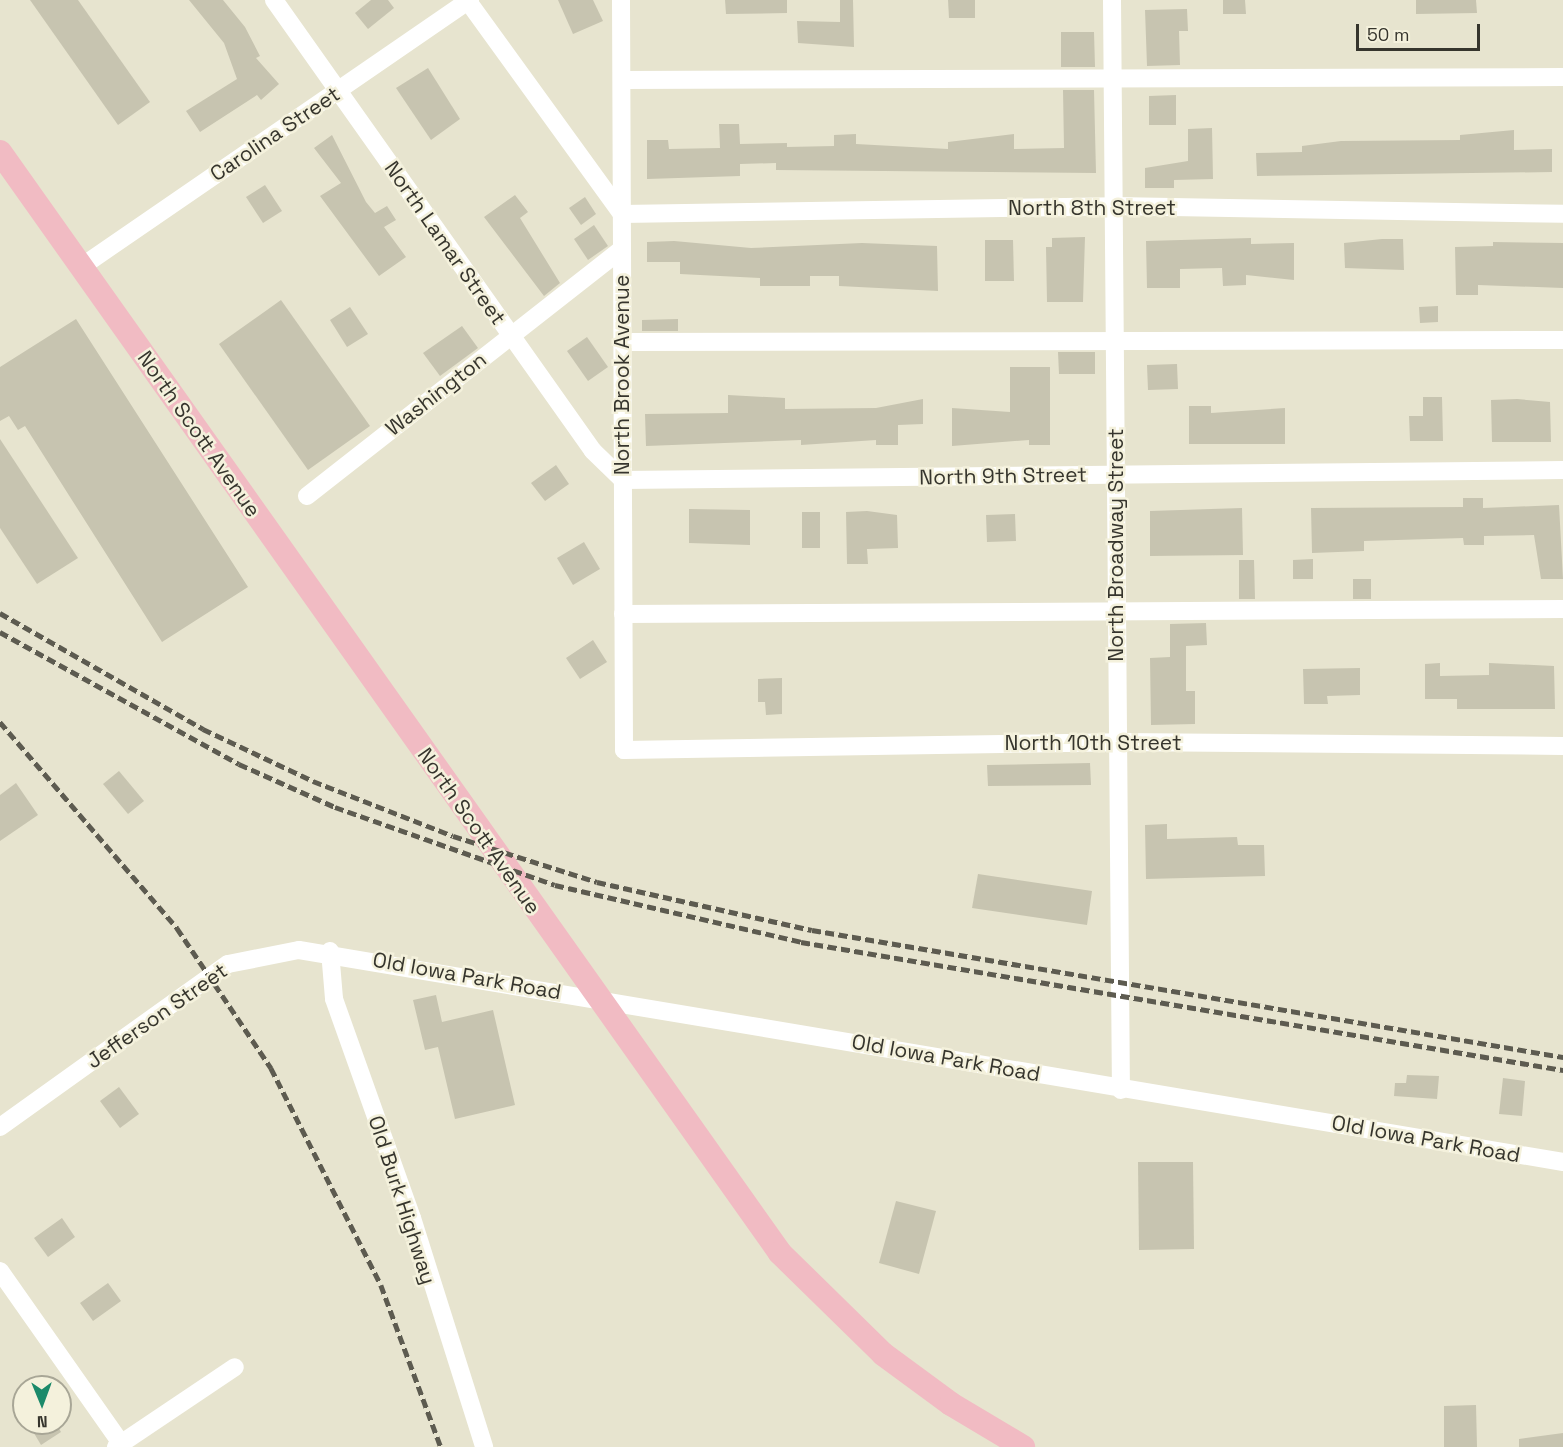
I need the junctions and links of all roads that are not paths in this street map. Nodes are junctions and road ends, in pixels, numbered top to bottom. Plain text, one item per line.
1 (274, 0) edge
2 (469, 0) edge
3 (621, 0) edge
4 (1112, 0) edge
5 (1563, 77) edge
6 (1112, 78) junction
7 (622, 80) junction
8 (339, 90) junction
9 (0, 152) edge
10 (1114, 206) junction
11 (622, 214) junction
12 (1563, 214) edge
13 (622, 249) junction
14 (81, 267) junction
15 (510, 335) junction
16 (1563, 340) edge
17 (624, 342) junction
18 (1115, 342) junction
19 (1563, 470) edge
20 (1116, 475) junction
21 (623, 480) junction
22 (307, 496) dead end
23 (1563, 609) edge
24 (1117, 611) junction
25 (623, 614) junction
26 (1118, 742) junction
27 (1563, 746) edge
28 (624, 750) joint
29 (330, 951) junction
30 (1121, 1090) junction
31 (0, 1127) edge
32 (1563, 1162) edge
33 (0, 1271) edge
34 (235, 1367) dead end
35 (119, 1445) edge
36 (484, 1447) edge
37 (1023, 1447) edge

1 - 8 street, North Lamar Street
2 - 8 street, Carolina Street
2 - 11 street
3 - 7 street, North Brook Avenue
4 - 6 street, North Broadway Street
5 - 6 street
6 - 7 street
6 - 10 street, North Broadway Street
7 - 11 street, North Brook Avenue
8 - 14 street, Carolina Street
8 - 15 street, North Lamar Street
9 - 14 main road, North Scott Avenue
10 - 11 street, North 8th Street
10 - 12 street, North 8th Street
10 - 18 street, North Broadway Street
11 - 13 street, North Brook Avenue
13 - 15 street, Washington
13 - 17 street, North Brook Avenue
14 - 37 main road, North Scott Avenue
15 - 21 street, North Lamar Street
15 - 22 street, Washington
16 - 18 street
17 - 18 street
17 - 21 street, North Brook Avenue
18 - 20 street, North Broadway Street
19 - 20 street, North 9th Street
20 - 21 street, North 9th Street
20 - 24 street, North Broadway Street
21 - 25 street, North Brook Avenue
23 - 24 street
24 - 25 street
24 - 26 street, North Broadway Street
25 - 28 street, North Brook Avenue
26 - 27 street, North 10th Street
26 - 28 street, North 10th Street
26 - 30 street, North Broadway Street
29 - 30 street, Old Iowa Park Road
29 - 31 street, Jefferson Street
29 - 36 street, Old Burk Highway
30 - 32 street, Old Iowa Park Road
33 - 35 street
34 - 35 street

